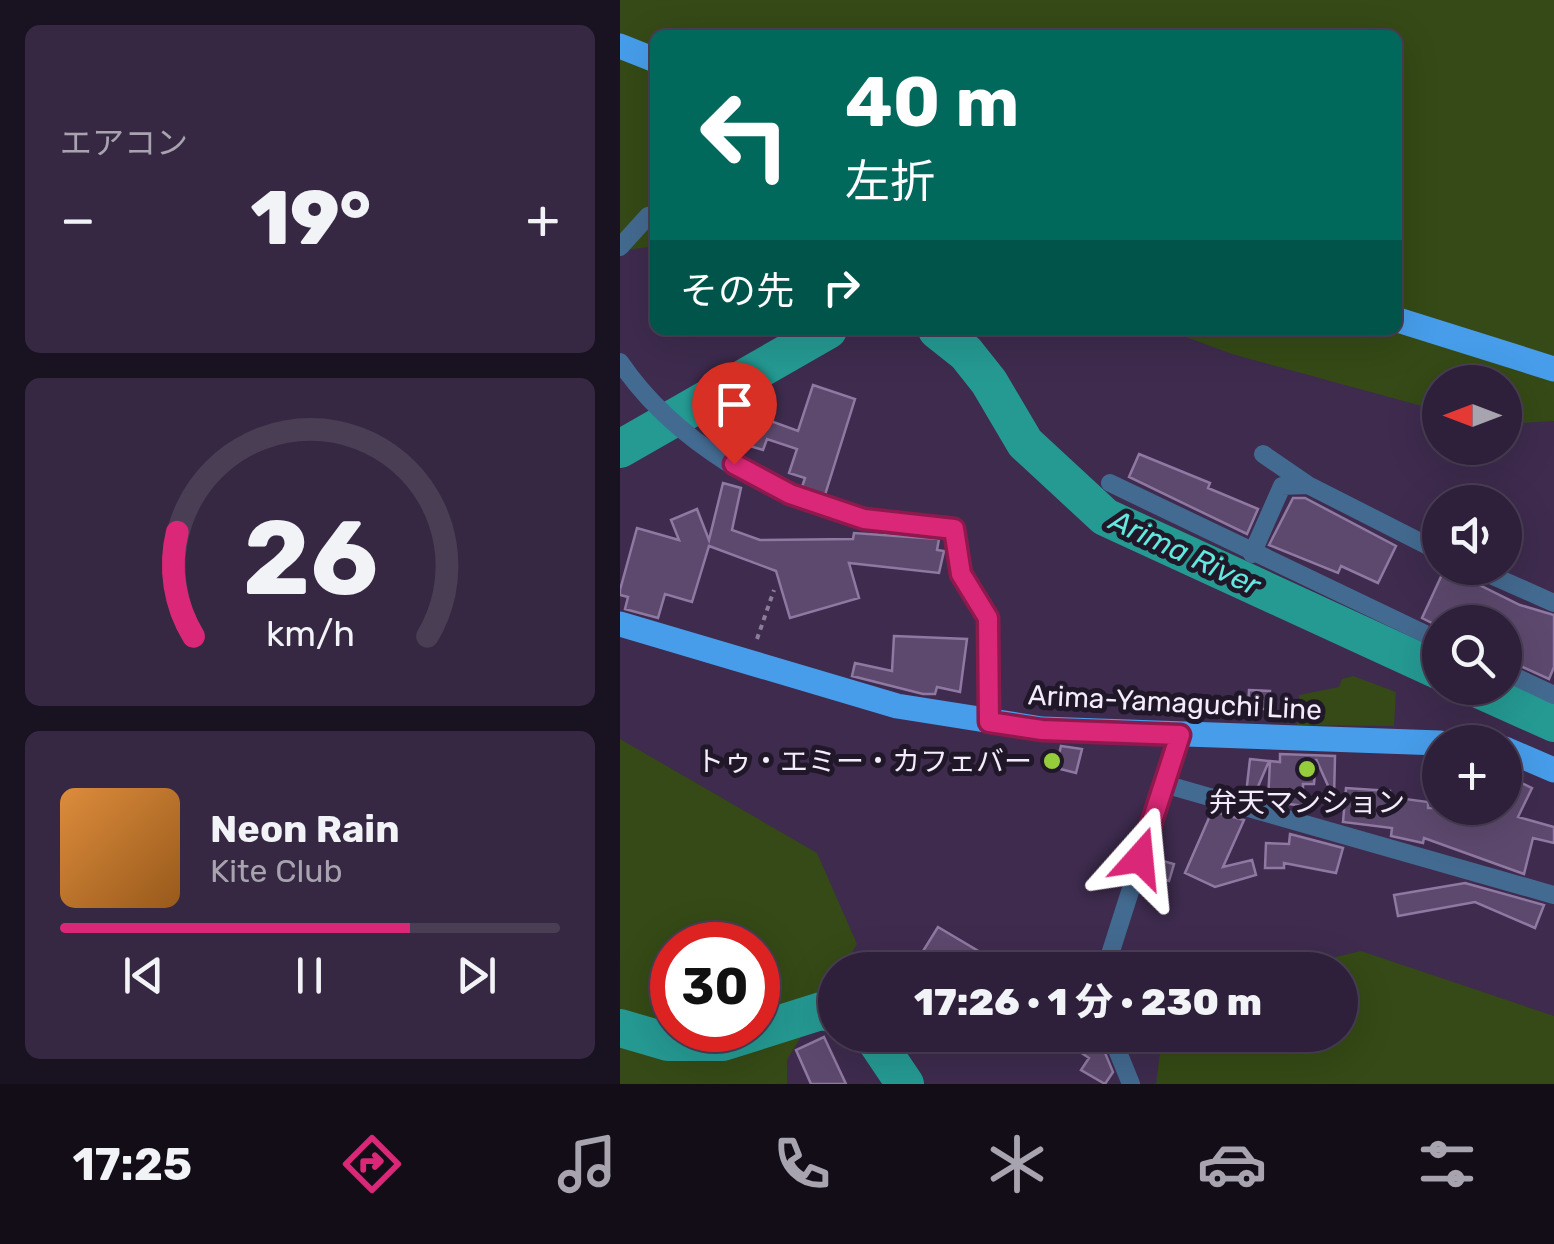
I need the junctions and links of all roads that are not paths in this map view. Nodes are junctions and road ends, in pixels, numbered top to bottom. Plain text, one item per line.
1 (620, 46) edge
2 (650, 58) edge
3 (650, 215) edge
4 (620, 248) edge
5 (1402, 321) edge
6 (620, 362) edge
7 (1554, 369) edge
8 (1262, 454) dead end
9 (1110, 483) dead end
10 (1308, 485) junction
11 (1422, 543) edge
12 (1252, 554) junction
13 (1513, 585) edge
14 (1554, 603) edge
15 (620, 624) edge
16 (1422, 633) edge
17 (1522, 680) edge
18 (1554, 694) edge
19 (989, 722) junction
20 (1180, 735) junction
21 (1422, 742) edge
22 (1522, 756) edge
23 (1554, 770) edge
24 (1164, 784) junction
25 (1554, 896) edge
26 (1110, 952) edge
27 (1118, 1052) edge
28 (1130, 1084) edge

1 - 2 main road
3 - 4 street
5 - 7 main road
6 - 19 street
8 - 10 street
9 - 12 street
10 - 11 street
10 - 12 street
12 - 16 street
13 - 14 street
15 - 19 main road, Arima-Yamaguchi Line
17 - 18 street
19 - 20 main road, Arima-Yamaguchi Line
20 - 21 main road, Arima-Yamaguchi Line
20 - 24 street
22 - 23 main road
24 - 25 street
24 - 26 street
27 - 28 street

